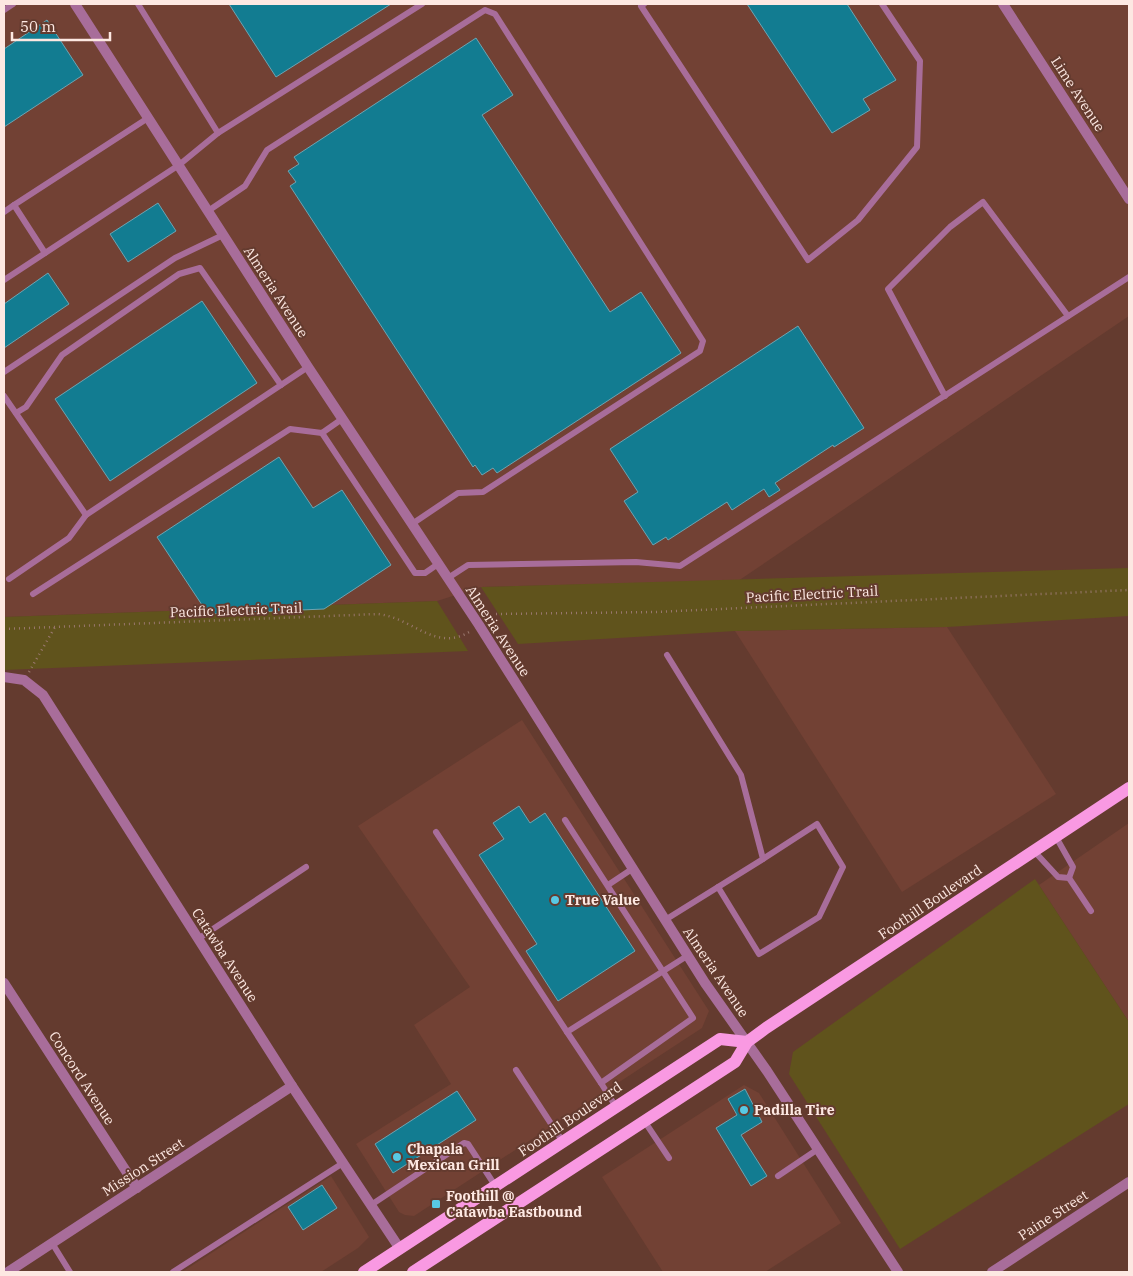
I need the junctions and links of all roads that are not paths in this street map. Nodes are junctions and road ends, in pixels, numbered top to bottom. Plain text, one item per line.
1 (13, 4) edge
2 (75, 4) edge
3 (138, 4) edge
4 (422, 4) edge
5 (644, 4) edge
6 (882, 4) edge
7 (1003, 4) edge
8 (4, 10) edge
9 (148, 118) junction
10 (218, 133) junction
11 (179, 165) junction
12 (1129, 199) edge
13 (14, 205) junction
14 (208, 211) junction
15 (4, 212) edge
16 (223, 235) junction
17 (46, 253) junction
18 (1129, 277) edge
19 (4, 280) edge
20 (1068, 316) junction
21 (308, 367) junction
22 (4, 372) edge
23 (281, 385) junction
24 (4, 396) edge
25 (945, 396) junction
26 (16, 413) junction
27 (342, 419) junction
28 (322, 433) junction
29 (86, 516) junction
30 (412, 524) junction
31 (438, 564) junction
32 (9, 578) dead end
33 (448, 578) junction
34 (33, 594) dead end
35 (668, 655) dead end
36 (4, 676) edge
37 (1129, 788) edge
38 (565, 820) dead end
39 (436, 832) dead end
40 (1056, 837) junction
41 (1034, 851) junction
42 (763, 859) junction
43 (306, 867) dead end
44 (632, 869) junction
45 (1069, 878) junction
46 (608, 885) junction
47 (718, 887) junction
48 (1091, 910) dead end
49 (665, 920) junction
50 (198, 939) junction
51 (687, 956) junction
52 (664, 971) junction
53 (4, 983) edge
54 (567, 1032) junction
55 (747, 1042) junction
56 (516, 1070) dead end
57 (601, 1083) junction
58 (292, 1086) junction
59 (616, 1107) junction
60 (644, 1122) junction
61 (563, 1142) junction
62 (818, 1149) junction
63 (669, 1158) dead end
64 (343, 1163) junction
65 (778, 1176) dead end
66 (1129, 1182) edge
67 (496, 1186) junction
68 (137, 1188) junction
69 (370, 1205) junction
70 (52, 1243) junction
71 (400, 1249) junction
72 (1005, 1268) edge
73 (8, 1272) edge
74 (70, 1272) edge
75 (172, 1272) edge
76 (364, 1272) edge
77 (414, 1272) edge
78 (898, 1272) edge
79 (992, 1272) edge

1 - 8 lane
2 - 9 street, Almeria Avenue
3 - 10 lane
4 - 10 lane
5 - 6 lane
7 - 12 street, Lime Avenue
9 - 11 street, Almeria Avenue
9 - 13 lane
10 - 11 lane
11 - 14 street, Almeria Avenue
11 - 17 lane
13 - 15 lane
13 - 17 lane
14 - 16 street, Almeria Avenue
14 - 30 lane
16 - 21 street, Almeria Avenue
16 - 22 lane
17 - 19 lane
18 - 20 lane
20 - 25 lane
20 - 25 lane
21 - 23 lane
21 - 27 street, Almeria Avenue
23 - 26 lane
23 - 29 lane
24 - 26 lane
25 - 33 lane
26 - 29 lane
27 - 28 lane
27 - 30 street, Almeria Avenue
28 - 31 lane
28 - 34 lane
29 - 32 lane
30 - 31 street, Almeria Avenue
31 - 33 street, Almeria Avenue
33 - 44 street, Almeria Avenue
35 - 42 lane
36 - 50 street, Catawba Avenue
37 - 40 main road, Foothill Boulevard
38 - 46 lane
39 - 54 lane
40 - 41 main road, Foothill Boulevard
40 - 45 lane
41 - 45 lane
41 - 55 main road, Foothill Boulevard
42 - 47 lane
42 - 47 lane
43 - 50 lane
44 - 46 lane
44 - 49 street, Almeria Avenue
45 - 48 lane
46 - 52 lane
47 - 49 lane
49 - 51 street, Almeria Avenue
50 - 58 street, Catawba Avenue
51 - 52 lane
51 - 55 street, Almeria Avenue
52 - 54 lane
52 - 57 lane
53 - 68 street, Concord Avenue
54 - 57 lane
55 - 59 main road, Foothill Boulevard
55 - 60 main road, Foothill Boulevard
55 - 62 street, Almeria Avenue
56 - 61 lane
57 - 59 lane
58 - 64 street, Catawba Avenue
58 - 68 street, Mission Street
59 - 61 main road, Foothill Boulevard
60 - 63 lane
60 - 77 main road, Foothill Boulevard
61 - 67 main road, Foothill Boulevard
62 - 65 lane
62 - 78 street, Almeria Avenue
64 - 69 street, Catawba Avenue
64 - 75 lane
66 - 72 street, Paine Street
67 - 69 lane
67 - 71 main road, Foothill Boulevard
68 - 70 street, Mission Street
69 - 71 street, Catawba Avenue
70 - 73 street, Mission Street
70 - 74 lane
71 - 76 main road, Foothill Boulevard
72 - 79 street, Paine Street

